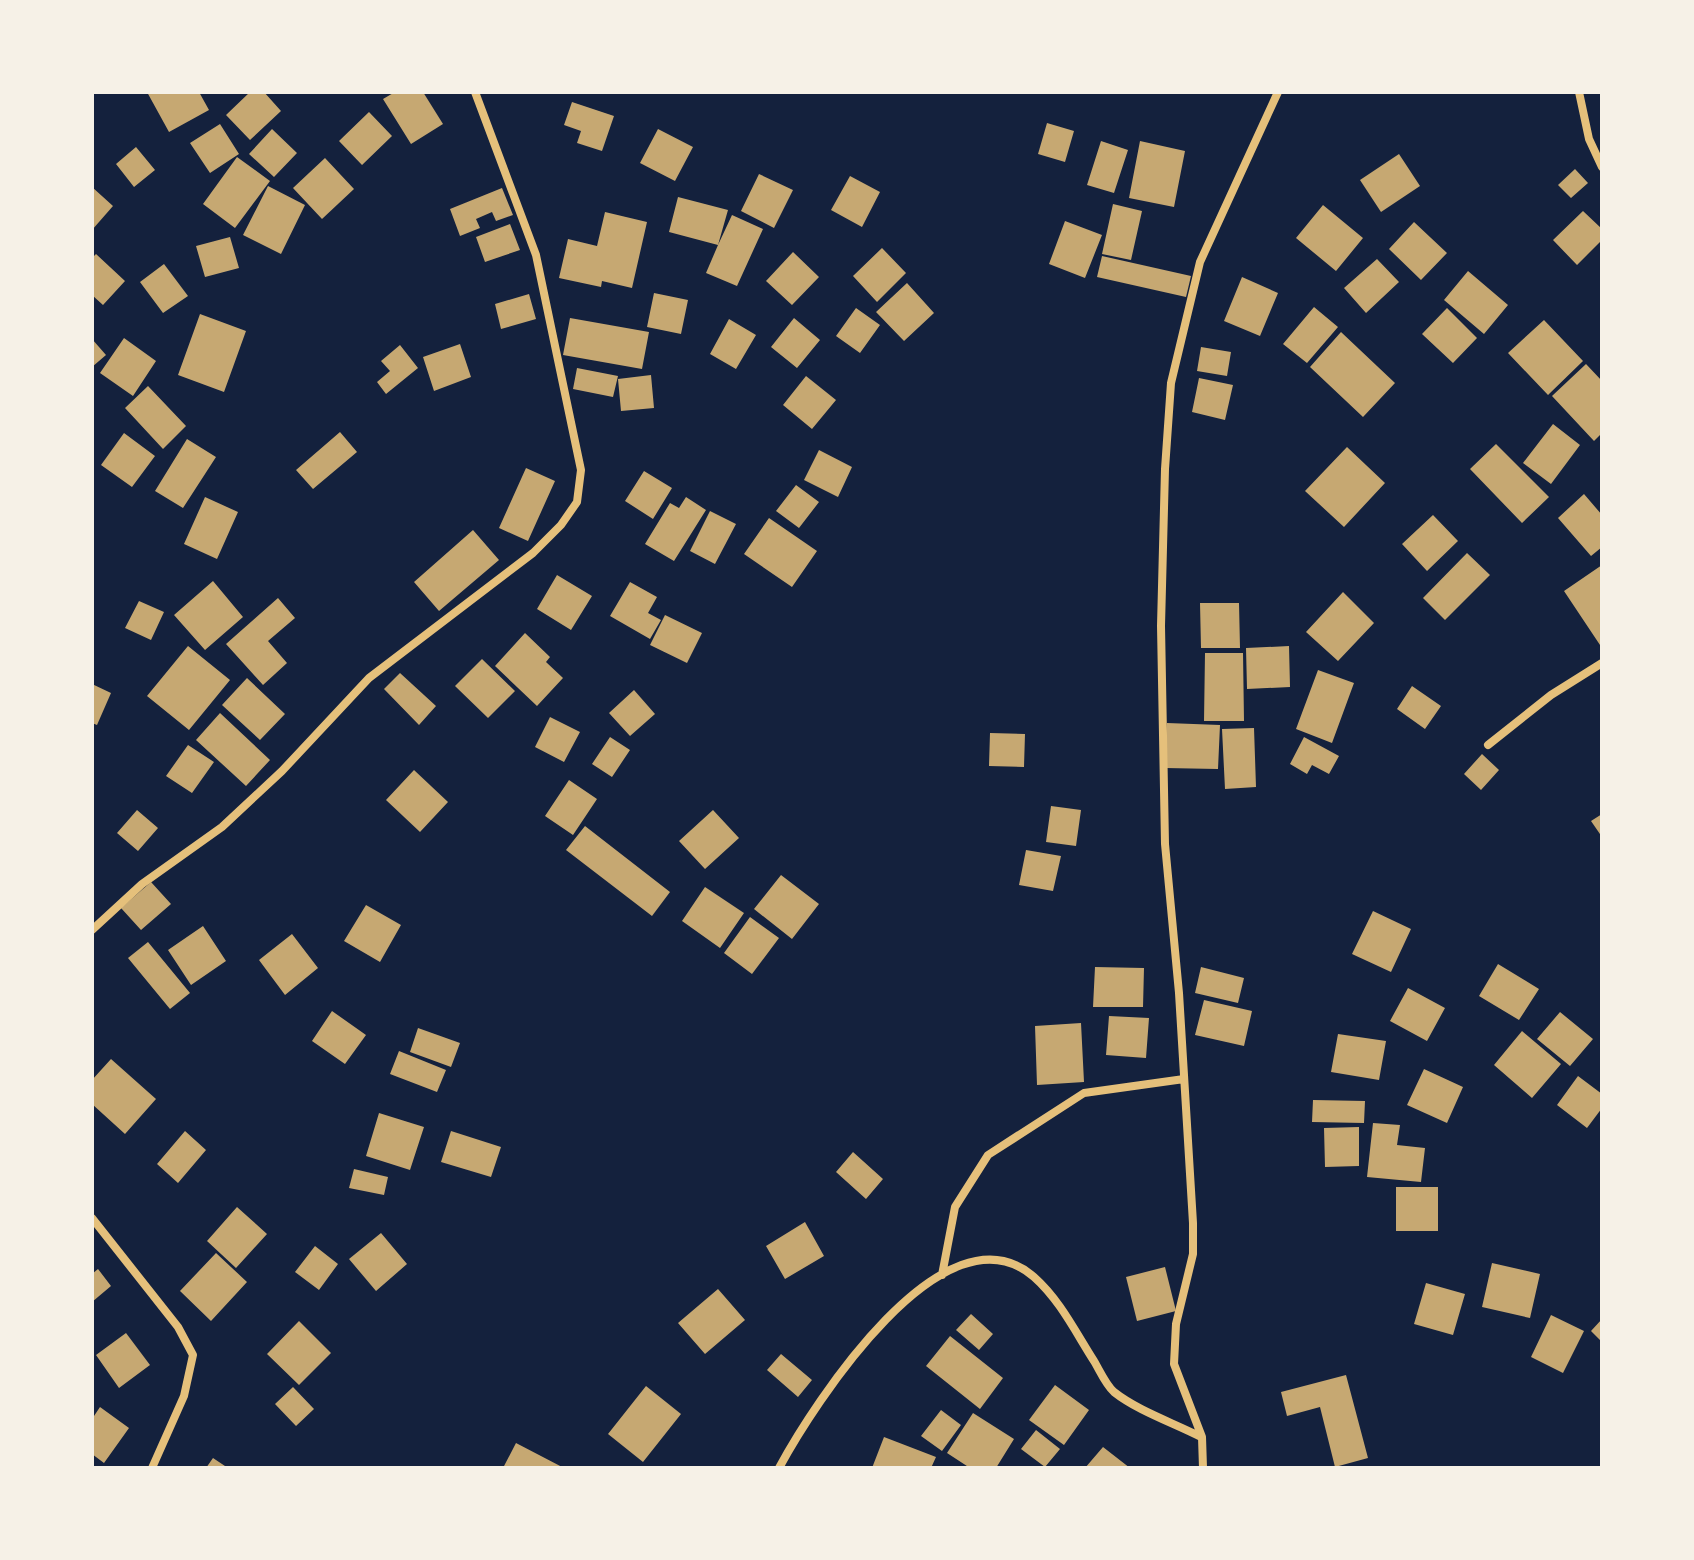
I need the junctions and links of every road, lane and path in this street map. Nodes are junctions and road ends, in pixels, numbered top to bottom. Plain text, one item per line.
1 (475, 92) edge
2 (1278, 92) edge
3 (1579, 92) edge
4 (1602, 167) edge
5 (1602, 663) edge
6 (1488, 745) dead end
7 (92, 930) edge
8 (1184, 1079) junction
9 (92, 1218) edge
10 (942, 1275) junction
11 (1202, 1437) junction
12 (152, 1468) edge
13 (779, 1468) edge
14 (1203, 1468) edge

1 - 7 street
2 - 8 street
3 - 4 street
5 - 6 street
8 - 10 street
8 - 11 street
9 - 12 street
10 - 11 street
10 - 13 street
11 - 14 street

